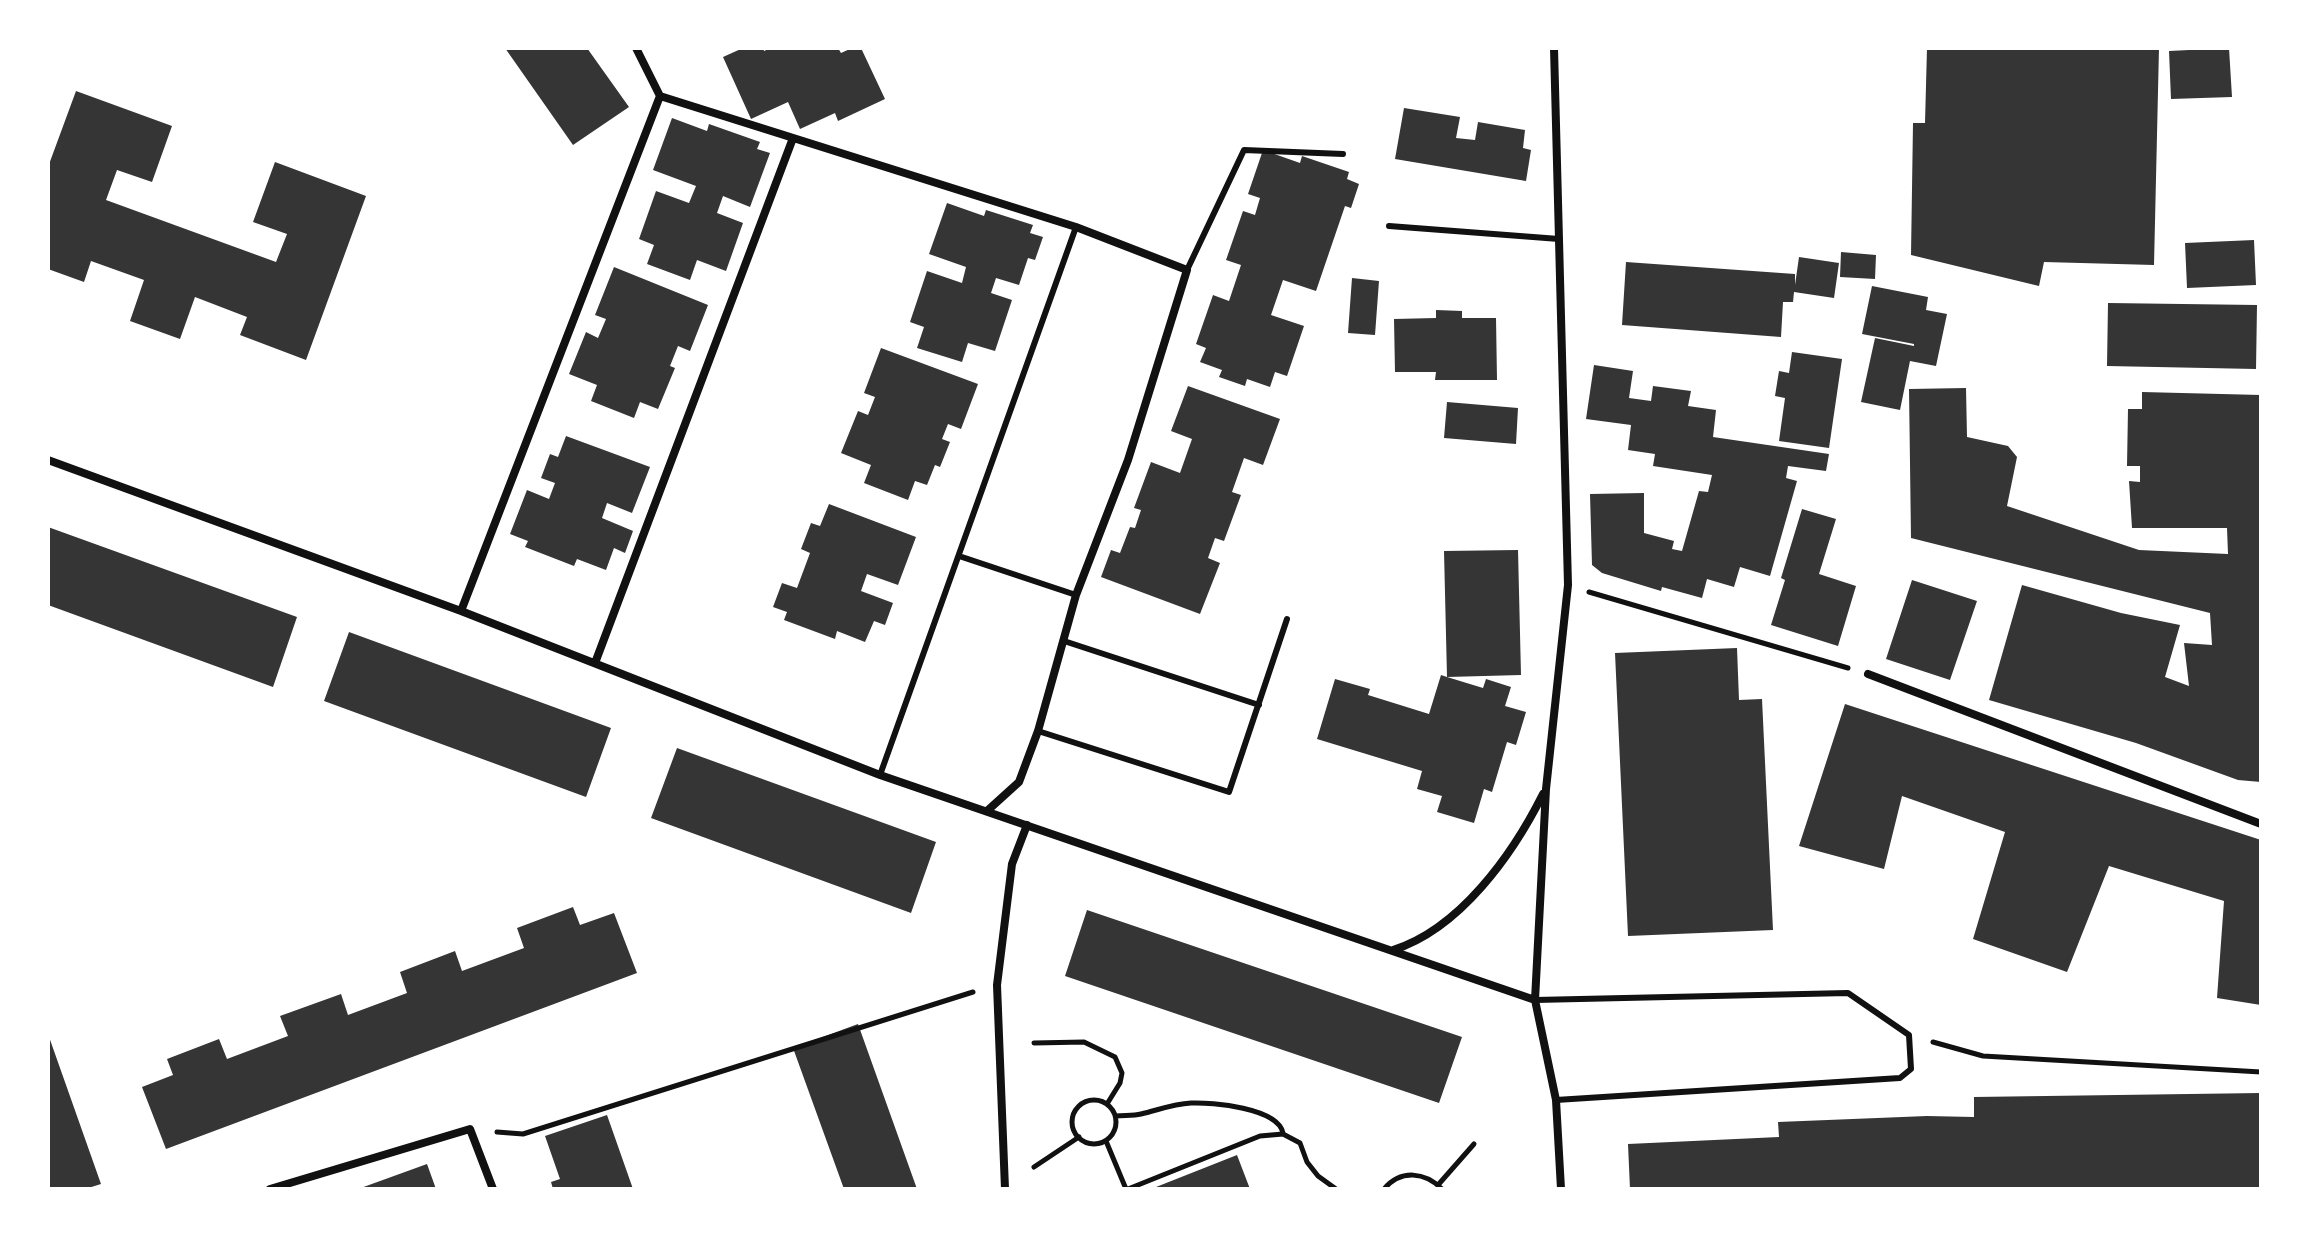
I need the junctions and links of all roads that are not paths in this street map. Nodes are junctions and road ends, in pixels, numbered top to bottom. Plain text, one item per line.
1 (636, 48) edge
2 (1554, 48) edge
3 (660, 96) junction
4 (793, 138) junction
5 (1343, 154) dead end
6 (1389, 226) dead end
7 (1076, 227) junction
8 (1559, 239) junction
9 (1187, 270) junction
10 (48, 460) edge
11 (959, 556) junction
12 (1076, 595) junction
13 (461, 611) junction
14 (1287, 619) dead end
15 (1064, 641) junction
16 (595, 663) junction
17 (1868, 674) road end
18 (1259, 705) junction
19 (1038, 731) junction
20 (880, 775) junction
21 (1546, 789) junction
22 (987, 811) junction
23 (2261, 824) edge
24 (1027, 825) junction
25 (1392, 951) junction
26 (1535, 1000) junction
27 (1556, 1100) junction
28 (270, 1189) edge
29 (493, 1189) edge
30 (1005, 1189) edge
31 (1561, 1189) edge

1 - 3 street
2 - 8 street
3 - 4 street
3 - 13 street
4 - 7 street
4 - 16 street
5 - 9 lane
6 - 8 lane
7 - 9 street
7 - 11 lane
8 - 21 street
9 - 12 street
10 - 13 street
11 - 12 lane
11 - 20 lane
12 - 15 street
13 - 16 street
14 - 18 lane
15 - 18 lane
15 - 19 street
16 - 20 street
17 - 23 street
18 - 19 lane
19 - 22 street
20 - 22 street
21 - 25 street
21 - 26 street
22 - 24 street
24 - 25 street
24 - 30 street
25 - 26 street
26 - 27 street
26 - 27 lane
27 - 31 street
28 - 29 street

